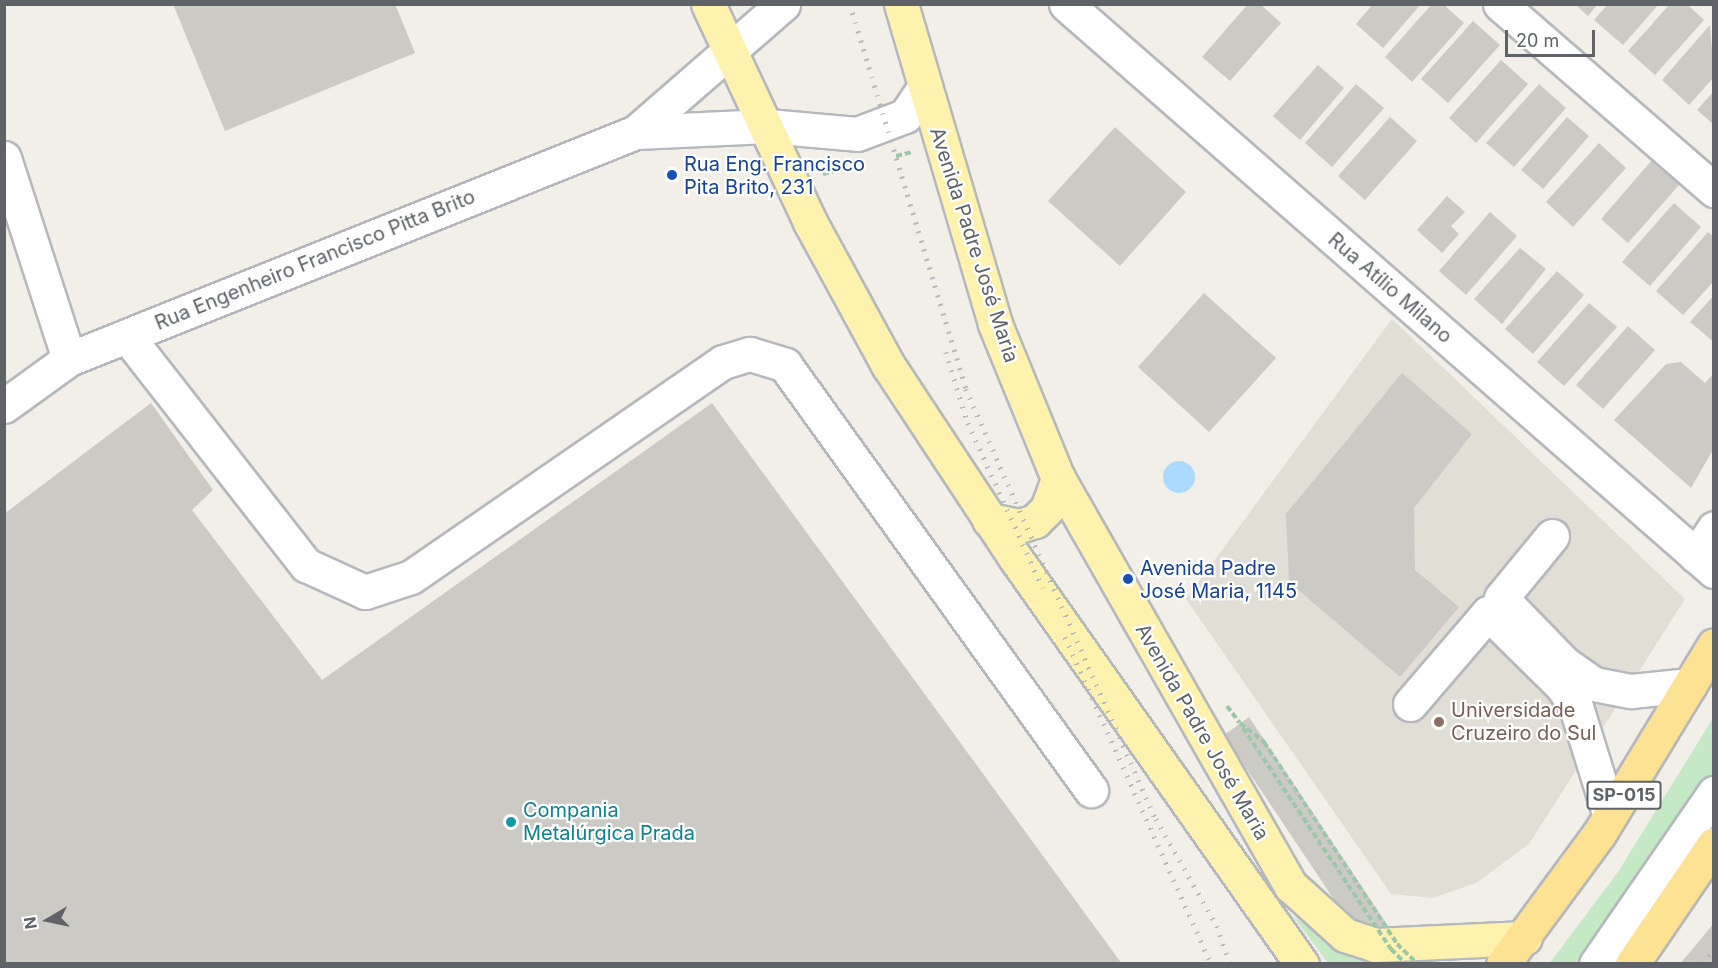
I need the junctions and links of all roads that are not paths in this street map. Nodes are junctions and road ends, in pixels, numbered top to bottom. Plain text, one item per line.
1 (708, 4) edge
2 (728, 4) edge
3 (783, 4) edge
4 (901, 4) edge
5 (1066, 4) edge
6 (1500, 4) edge
7 (731, 54) junction
8 (925, 86) junction
9 (768, 126) junction
10 (636, 132) junction
11 (4, 158) edge
12 (1713, 190) edge
13 (127, 336) junction
14 (69, 359) junction
15 (4, 406) edge
16 (1058, 478) junction
17 (989, 520) junction
18 (1713, 528) edge
19 (1552, 536) dead end
20 (1705, 564) edge
21 (1494, 606) junction
22 (1713, 645) edge
23 (1690, 685) junction
24 (1410, 704) dead end
25 (1091, 790) dead end
26 (1713, 793) edge
27 (1610, 816) junction
28 (1713, 844) edge
29 (1525, 938) junction
30 (1302, 963) edge
31 (1503, 963) edge
32 (1596, 963) edge
33 (1632, 963) edge

1 - 7 main road
2 - 7 street
3 - 7 street, Rua Engenheiro Francisco Pitta Brito
4 - 8 main road, Avenida Padre José Maria
5 - 20 street, Rua Atílio Milano
6 - 12 street
7 - 9 main road
7 - 10 street, Rua Engenheiro Francisco Pitta Brito
8 - 9 street, Rua Engenheiro Francisco Pitta Brito
8 - 16 main road, Avenida Padre José Maria
9 - 10 street, Rua Engenheiro Francisco Pitta Brito
9 - 17 main road
10 - 13 street, Rua Engenheiro Francisco Pitta Brito
11 - 14 street
13 - 14 street, Rua Engenheiro Francisco Pitta Brito
13 - 25 street
14 - 15 street, Rua Engenheiro Francisco Pitta Brito
16 - 17 main road
16 - 29 main road, Avenida Padre José Maria
17 - 30 main road
18 - 20 street
19 - 21 street
21 - 23 street
21 - 24 street
21 - 27 street
22 - 23 highway, SP-015
23 - 27 highway, SP-015
26 - 32 street
27 - 29 highway, SP-015
28 - 33 highway
29 - 31 highway, SP-015

